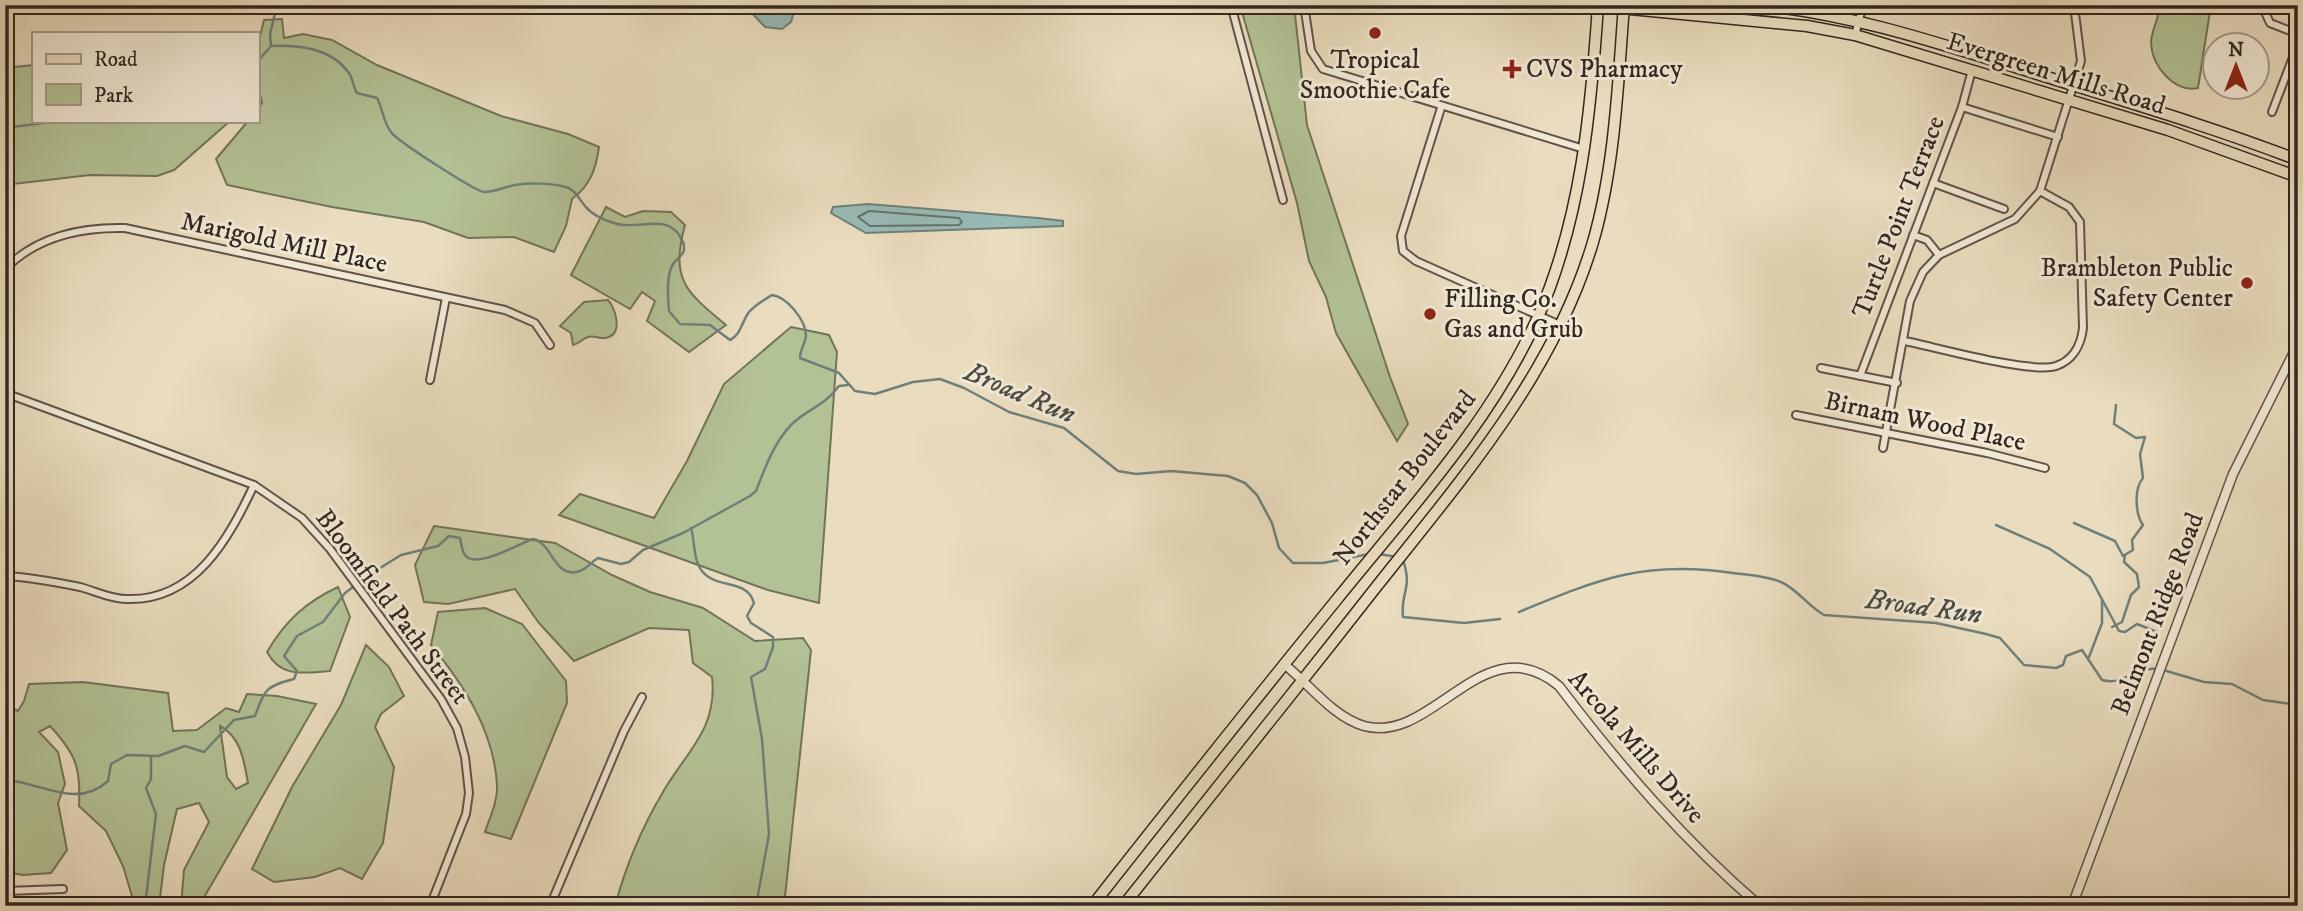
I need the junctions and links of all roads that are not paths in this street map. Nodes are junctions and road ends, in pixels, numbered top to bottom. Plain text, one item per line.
1 (1231, 5) edge
2 (1304, 5) edge
3 (1589, 5) edge
4 (1759, 5) edge
5 (1863, 5) edge
6 (2074, 5) edge
7 (2267, 5) edge
8 (1598, 6) edge
9 (1624, 7) edge
10 (1859, 20) junction
11 (2298, 34) edge
12 (1855, 35) junction
13 (2298, 44) edge
14 (1972, 70) junction
15 (2073, 86) junction
16 (2068, 100) junction
17 (1962, 107) junction
18 (1441, 108) junction
19 (2272, 112) dead end
20 (2058, 137) junction
21 (1584, 149) junction
22 (2298, 160) edge
23 (2298, 177) edge
24 (1933, 183) junction
25 (2040, 191) junction
26 (1283, 200) dead end
27 (2004, 209) dead end
28 (1913, 235) junction
29 (1939, 255) junction
30 (5, 269) edge
31 (446, 298) junction
32 (1538, 316) junction
33 (1560, 325) junction
34 (1905, 341) junction
35 (2298, 344) edge
36 (550, 345) dead end
37 (1821, 368) dead end
38 (1860, 376) junction
39 (430, 380) dead end
40 (1896, 383) junction
41 (5, 393) edge
42 (1796, 415) dead end
43 (1886, 433) junction
44 (1883, 448) dead end
45 (2045, 468) dead end
46 (254, 485) junction
47 (5, 576) edge
48 (1284, 664) junction
49 (1303, 679) junction
50 (642, 697) dead end
51 (63, 889) dead end
52 (5, 891) edge
53 (430, 906) edge
54 (550, 906) edge
55 (1092, 906) edge
56 (1123, 906) edge
57 (1760, 906) edge
58 (2072, 906) edge

1 - 26 street
2 - 18 street
3 - 8 main road, Evergreen Mills Road
4 - 10 main road, Evergreen Mills Road
5 - 10 street
6 - 15 street
7 - 11 street
8 - 9 main road, Evergreen Mills Road
8 - 21 main road, Northstar Boulevard
9 - 12 main road, Evergreen Mills Road
9 - 33 main road, Northstar Boulevard
10 - 12 street
10 - 15 main road, Evergreen Mills Road
12 - 14 main road, Evergreen Mills Road
13 - 19 street
14 - 16 main road, Evergreen Mills Road
14 - 17 street, Turtle Point Terrace
15 - 16 street
15 - 22 main road, Evergreen Mills Road
16 - 20 street
16 - 23 main road, Evergreen Mills Road
17 - 20 street
17 - 24 street, Turtle Point Terrace
18 - 21 street
18 - 32 street
20 - 25 street
21 - 32 main road, Northstar Boulevard
24 - 27 street
24 - 28 street, Turtle Point Terrace
25 - 29 street
25 - 34 street
28 - 29 street
28 - 38 street, Turtle Point Terrace
29 - 34 street
30 - 31 street, Marigold Mill Place
31 - 36 street, Marigold Mill Place
31 - 39 street
32 - 33 street
32 - 48 main road, Northstar Boulevard
33 - 49 main road, Northstar Boulevard
34 - 40 street
35 - 58 street, Belmont Ridge Road
37 - 38 street
38 - 40 street
40 - 43 street
41 - 46 street, Bloomfield Path Street
42 - 43 street, Birnam Wood Place
43 - 44 street
43 - 45 street, Birnam Wood Place
46 - 47 street
46 - 53 street, Bloomfield Path Street
48 - 49 street, Arcola Mills Drive
48 - 55 main road, Northstar Boulevard
49 - 56 main road, Northstar Boulevard
49 - 57 street, Arcola Mills Drive
50 - 54 street
51 - 52 street

